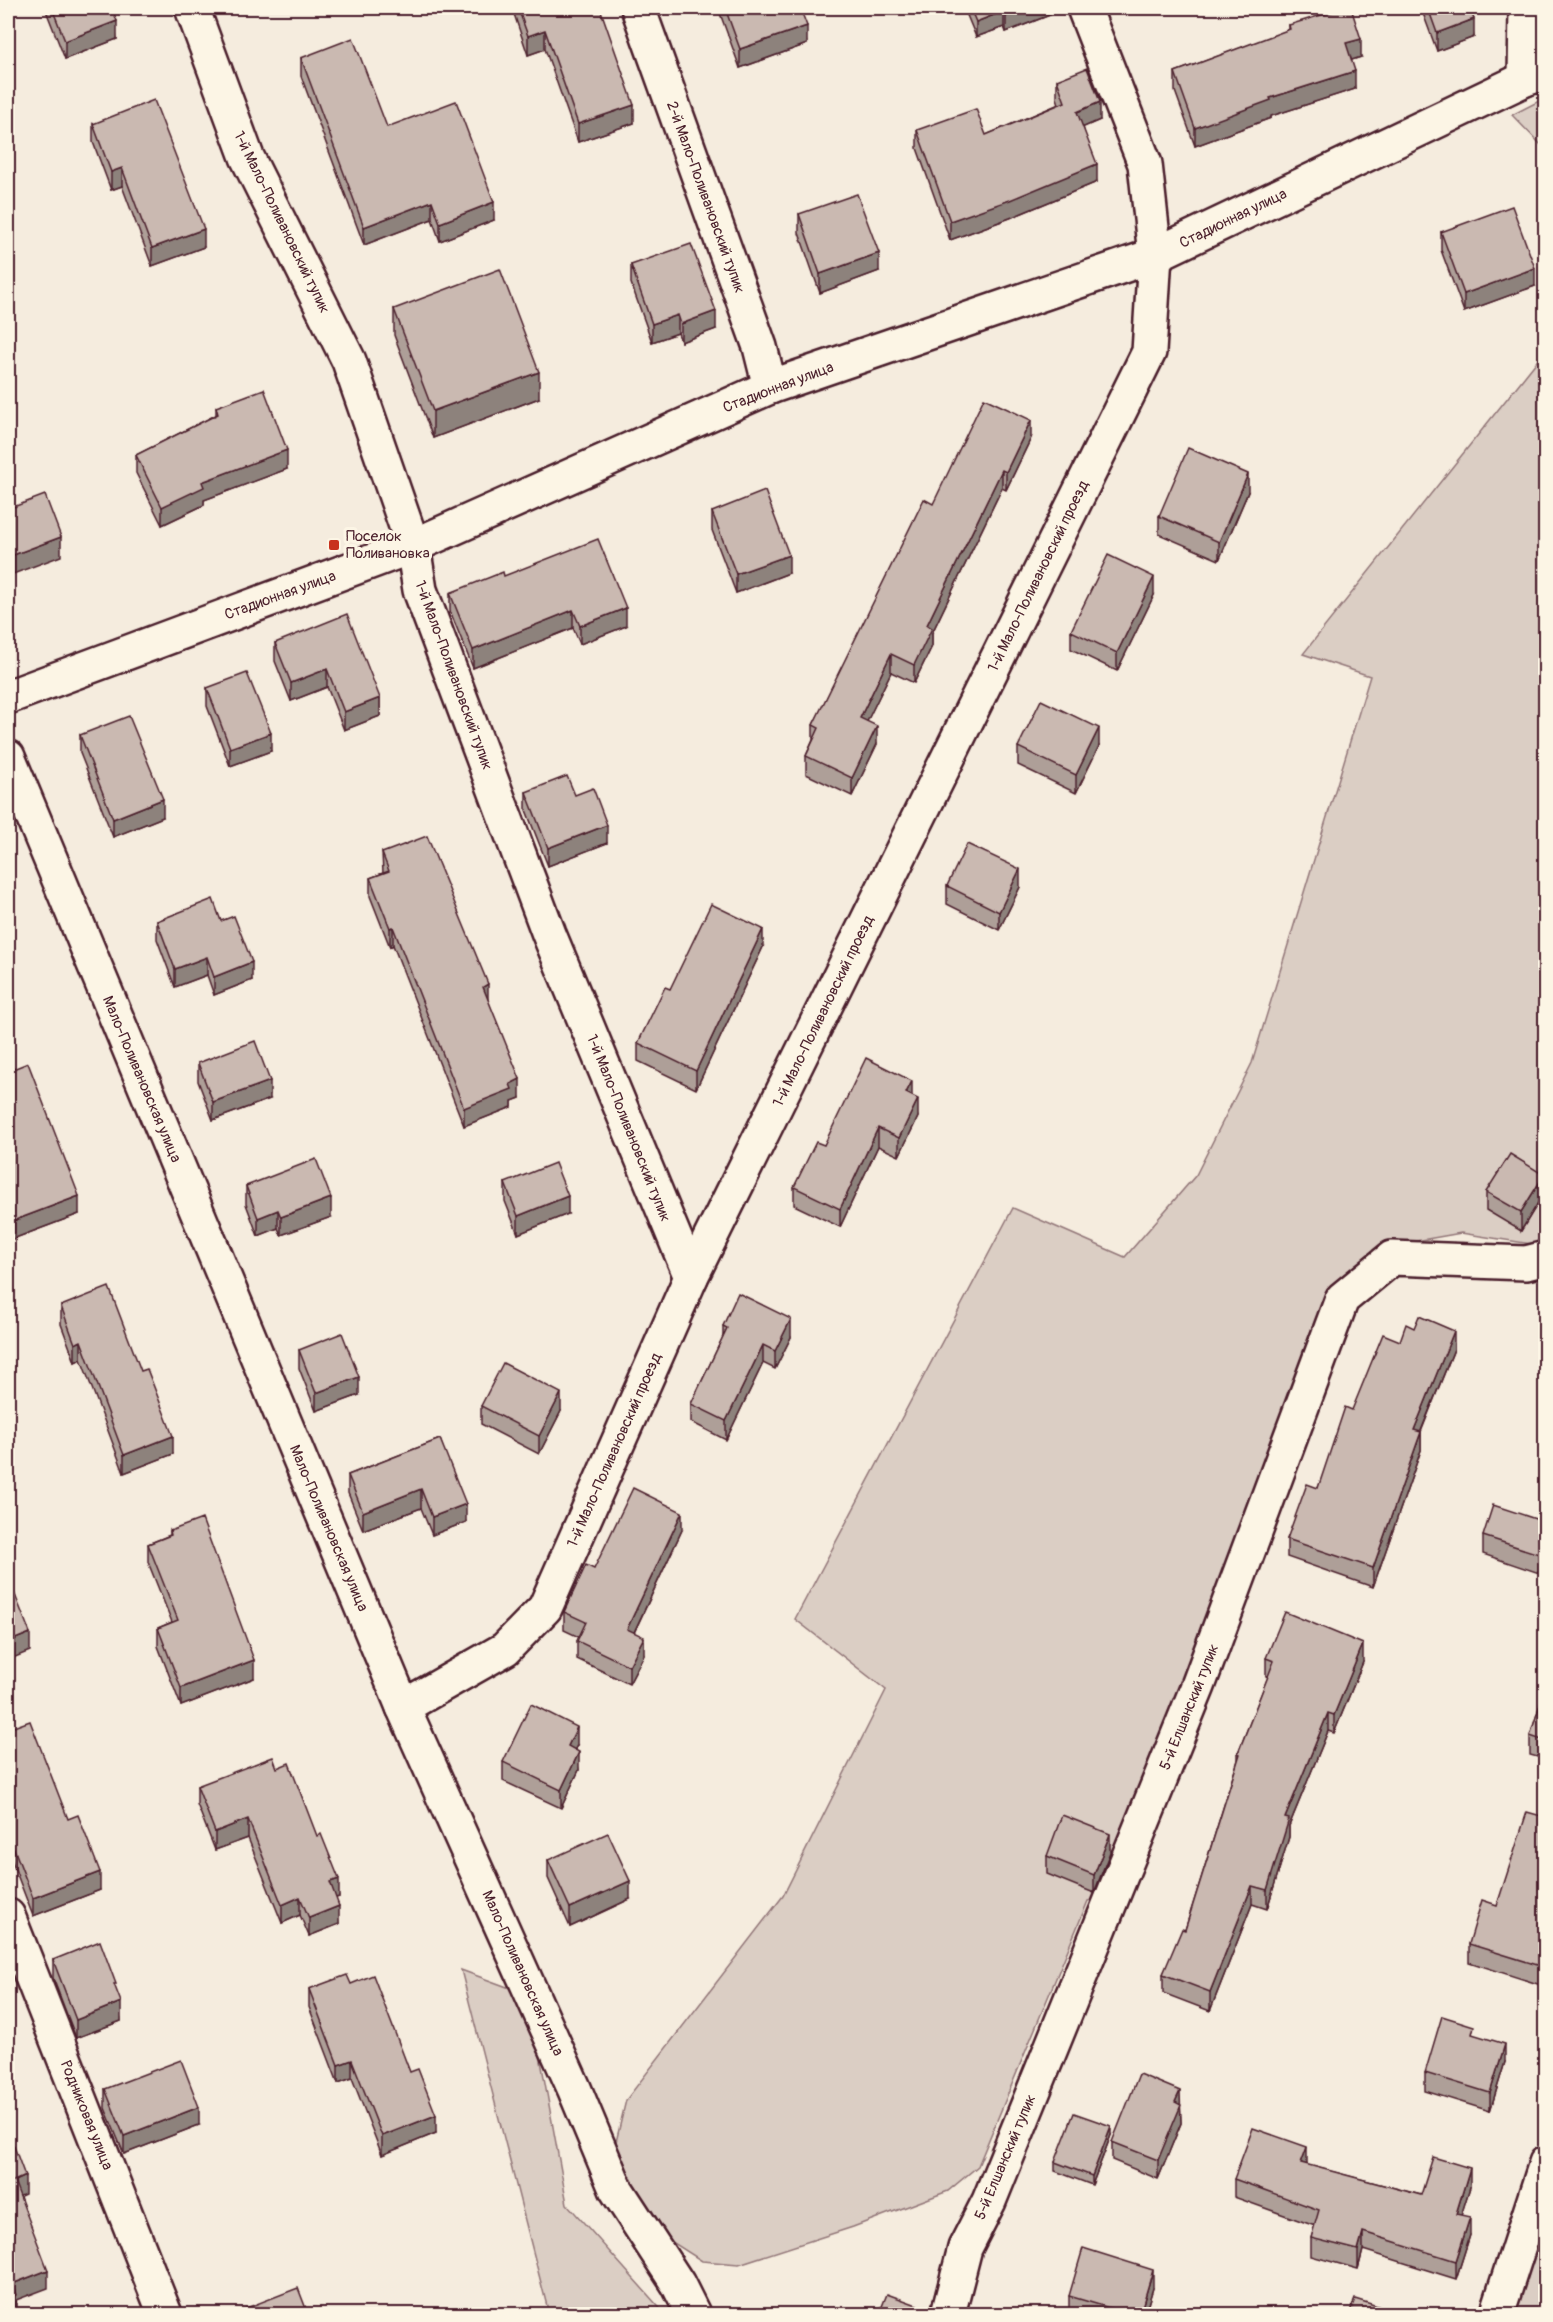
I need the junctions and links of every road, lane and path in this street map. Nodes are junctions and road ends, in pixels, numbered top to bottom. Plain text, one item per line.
1 (192, 8) edge
2 (638, 8) edge
3 (1084, 8) edge
4 (1526, 8) edge
5 (1535, 75) edge
6 (1155, 255) junction
7 (770, 387) junction
8 (413, 546) junction
9 (8, 696) edge
10 (8, 757) edge
11 (1545, 1258) edge
12 (691, 1277) junction
13 (403, 1707) junction
14 (8, 1916) edge
15 (1545, 2163) edge
16 (165, 2314) edge
17 (693, 2314) edge
18 (948, 2314) edge
19 (1497, 2314) edge

1 - 8 street, 1-й Мало-Поливановский тупик
2 - 7 street, 2-й Мало-Поливановский тупик
3 - 6 street, 1-й Мало-Поливановский проезд
4 - 5 street
5 - 6 street, Стадионная улица
6 - 7 street, Стадионная улица
6 - 12 street, 1-й Мало-Поливановский проезд
7 - 8 street, Стадионная улица
8 - 9 street, Стадионная улица
8 - 12 street, 1-й Мало-Поливановский тупик
10 - 13 street, Мало-Поливановская улица
11 - 18 street, 5-й Елшанский тупик
12 - 13 street, 1-й Мало-Поливановский проезд
13 - 17 street, Мало-Поливановская улица
14 - 16 street, Родниковая улица
15 - 19 street

